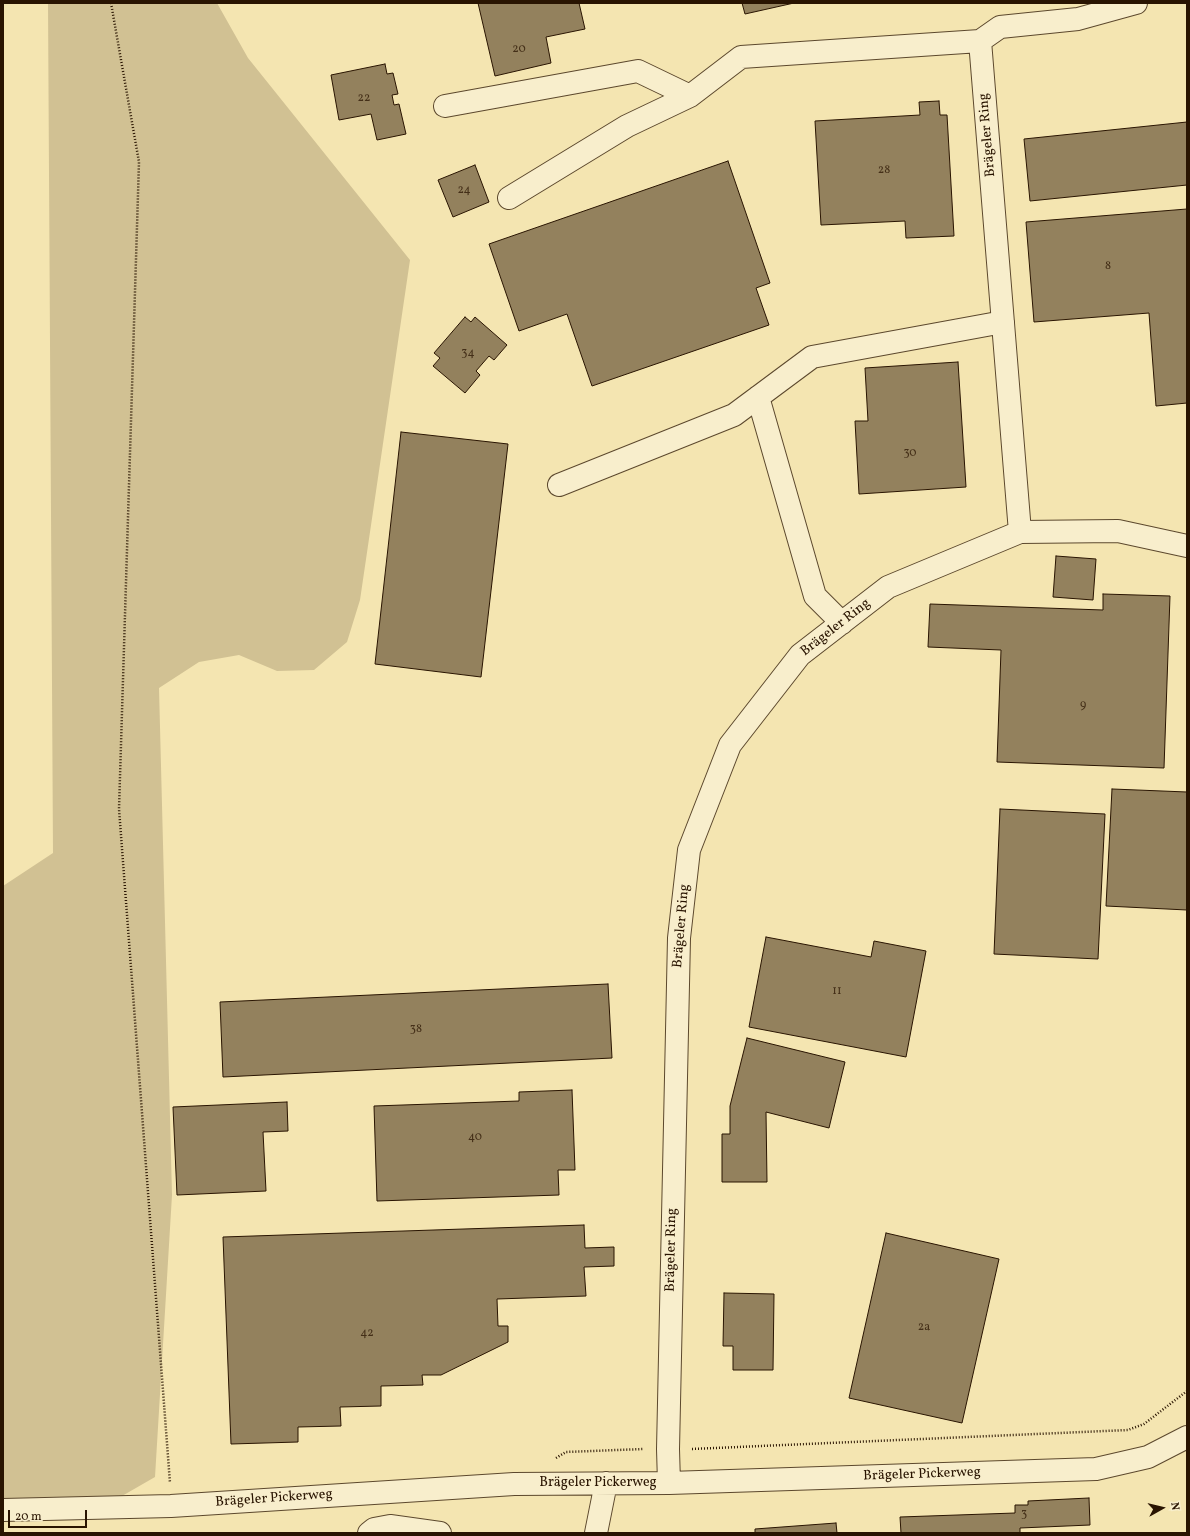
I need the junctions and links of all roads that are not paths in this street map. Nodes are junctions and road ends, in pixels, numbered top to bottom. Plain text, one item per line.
1 (1136, 3) edge
2 (980, 41) junction
3 (690, 96) junction
4 (445, 106) dead end
5 (509, 198) dead end
6 (1003, 322) junction
7 (758, 397) junction
8 (559, 485) dead end
9 (1020, 532) junction
10 (1187, 546) edge
11 (842, 623) junction
12 (1187, 1437) edge
13 (606, 1483) junction
14 (669, 1483) junction
15 (3, 1510) edge
16 (369, 1533) edge
17 (440, 1533) edge
18 (596, 1533) edge

1 - 2 street
2 - 3 street
2 - 6 street, Brägeler Ring
3 - 4 street
3 - 5 street
6 - 7 street
6 - 9 street, Brägeler Ring
7 - 8 street
7 - 11 street
9 - 10 street, Brägeler Ring
9 - 11 street, Brägeler Ring
11 - 14 street, Brägeler Ring
12 - 14 street, Brägeler Pickerweg
13 - 14 street, Brägeler Pickerweg
13 - 15 street, Brägeler Pickerweg
13 - 18 street
16 - 17 street

